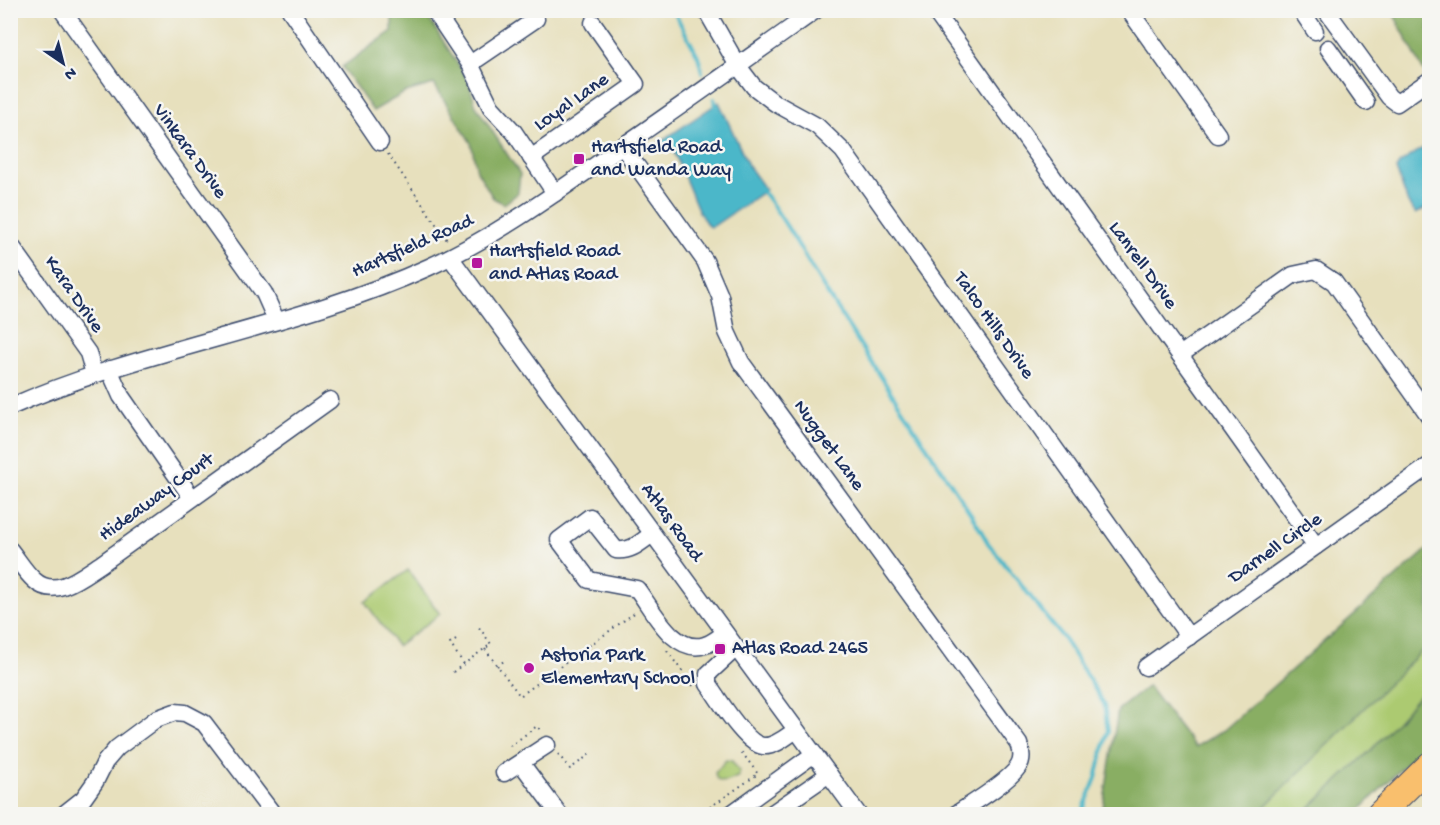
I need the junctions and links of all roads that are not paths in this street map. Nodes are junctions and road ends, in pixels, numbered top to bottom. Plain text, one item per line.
1 (62, 10) edge
2 (290, 10) edge
3 (434, 10) edge
4 (530, 10) edge
5 (706, 10) edge
6 (816, 10) edge
7 (934, 10) edge
8 (1129, 10) edge
9 (1301, 10) edge
10 (1326, 10) edge
11 (592, 23) dead end
12 (1315, 31) dead end
13 (1328, 48) dead end
14 (1364, 63) junction
15 (470, 64) junction
16 (738, 66) junction
17 (1347, 75) junction
18 (1430, 80) edge
19 (1366, 102) dead end
20 (1218, 135) dead end
21 (380, 142) road end
22 (623, 147) junction
23 (531, 158) junction
24 (555, 193) junction
25 (10, 244) edge
26 (453, 255) junction
27 (276, 320) junction
28 (1180, 355) junction
29 (101, 371) junction
30 (330, 400) dead end
31 (10, 407) edge
32 (1430, 417) edge
33 (1430, 465) edge
34 (192, 498) junction
35 (652, 534) junction
36 (1316, 546) junction
37 (10, 550) edge
38 (725, 633) junction
39 (1189, 637) junction
40 (736, 648) junction
41 (1146, 667) dead end
42 (796, 730) junction
43 (547, 745) dead end
44 (814, 754) junction
45 (521, 763) junction
46 (1430, 765) edge
47 (504, 773) dead end
48 (829, 774) junction
49 (70, 813) edge
50 (273, 814) edge
51 (559, 814) edge
52 (731, 814) edge
53 (771, 814) edge
54 (858, 814) edge
55 (956, 814) edge
56 (1380, 814) edge

1 - 27 street, Vinkara Drive
2 - 21 street
3 - 15 street
4 - 15 street
5 - 16 street, Talco Hills Drive
6 - 16 street, Hartsfield Road
7 - 28 street, Lanrell Drive
8 - 20 street
9 - 12 street
10 - 14 street
11 - 23 street, Loyal Lane
13 - 17 street
14 - 17 street
14 - 18 street
15 - 23 street
16 - 22 street, Hartsfield Road
16 - 39 street, Talco Hills Drive
17 - 19 street
22 - 24 street, Hartsfield Road
22 - 55 street, Nugget Lane
23 - 24 street
24 - 26 street, Hartsfield Road
25 - 29 street, Kara Drive
26 - 27 street, Hartsfield Road
26 - 35 street, Atlas Road
27 - 29 street, Hartsfield Road
28 - 32 street
28 - 36 street, Lanrell Drive
29 - 31 street, Hartsfield Road
29 - 34 street, Kara Drive
30 - 34 street, Hideaway Court
33 - 36 street, Darnell Circle
34 - 37 street, Hideaway Court
35 - 38 street, Atlas Road
35 - 38 street
36 - 39 street, Darnell Circle
38 - 40 street, Atlas Road
39 - 41 street, Darnell Circle
40 - 42 street, Atlas Road
40 - 42 street
42 - 44 street, Atlas Road
43 - 45 street
44 - 48 street, Atlas Road
44 - 52 street
45 - 47 street
45 - 51 street
46 - 56 highway
48 - 53 street
48 - 54 street, Atlas Road
49 - 50 street

